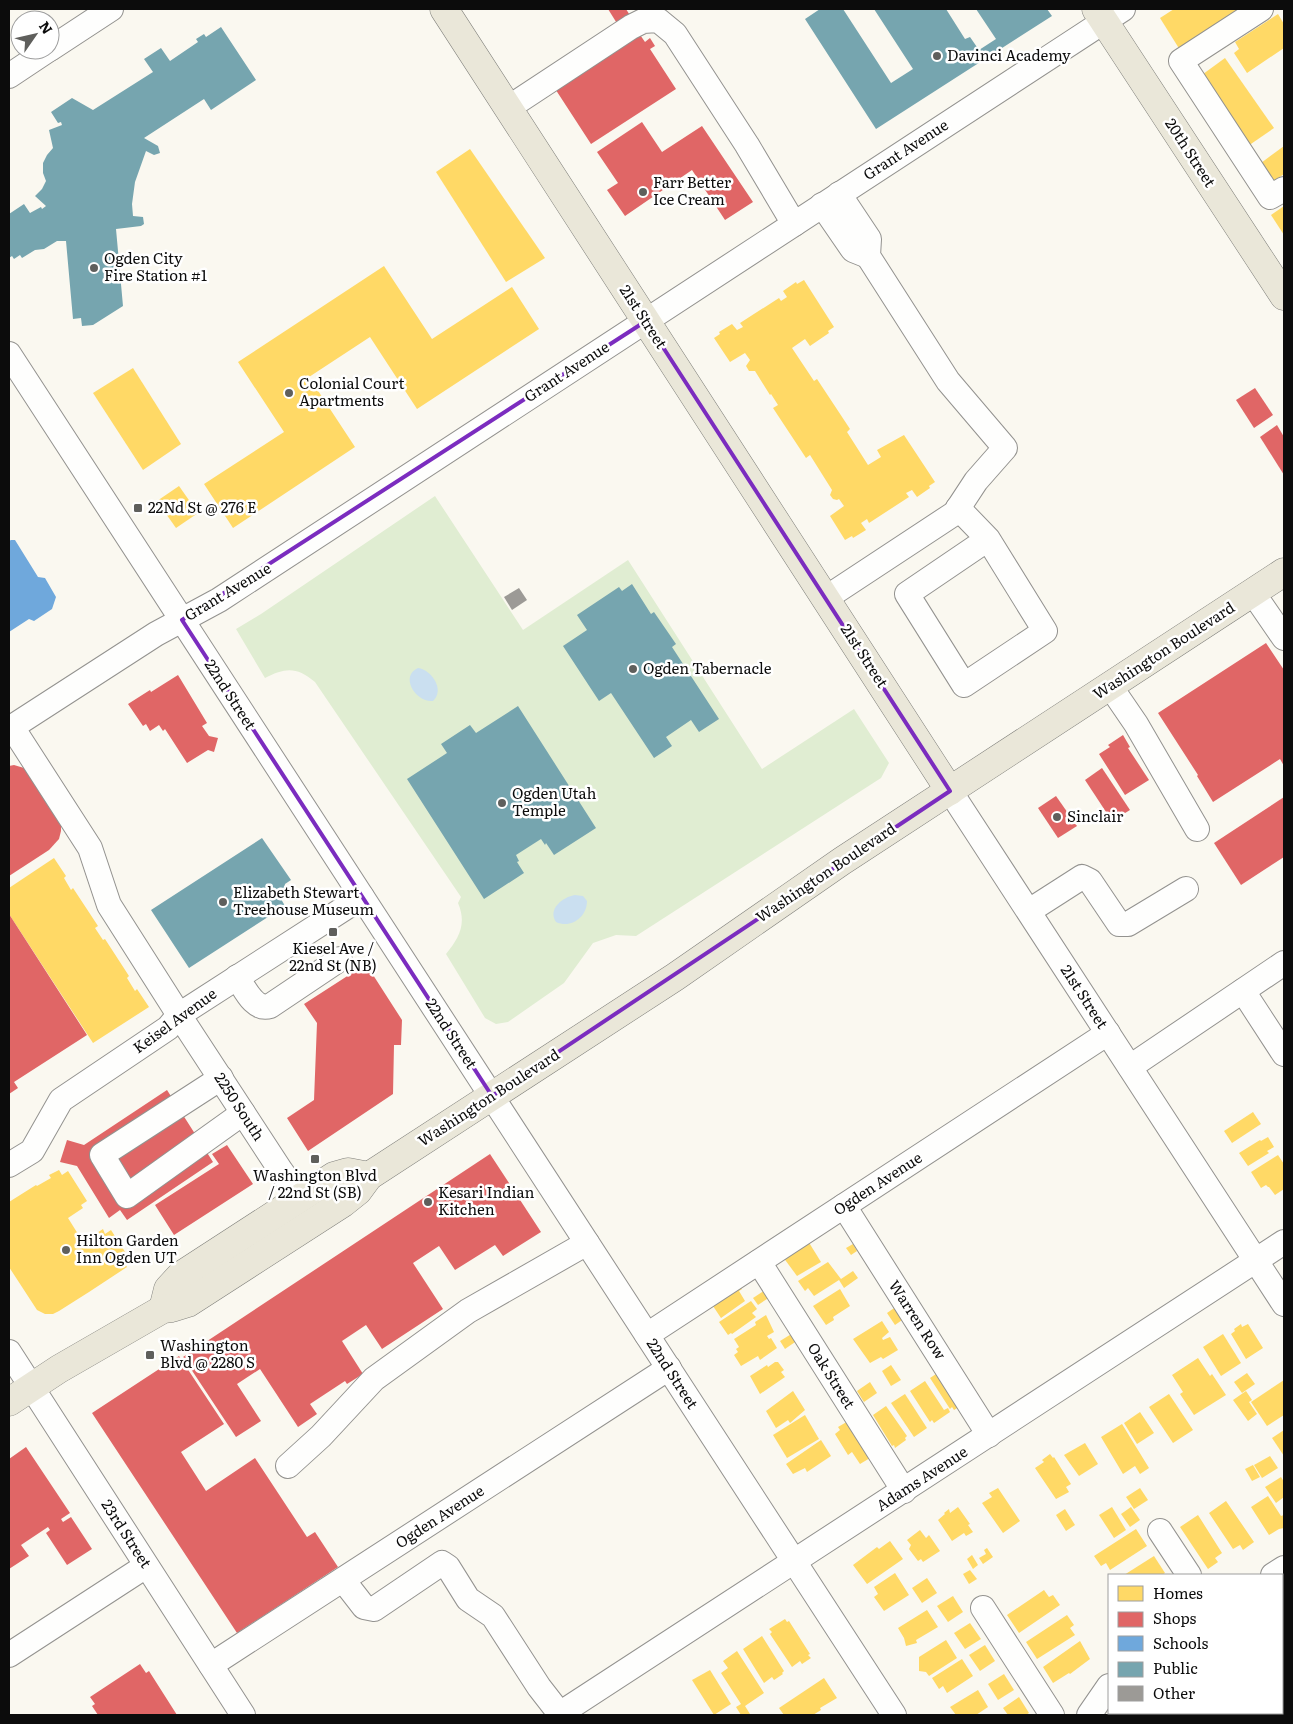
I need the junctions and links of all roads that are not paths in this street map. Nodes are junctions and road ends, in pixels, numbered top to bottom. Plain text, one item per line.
1 (111, 9) edge
2 (444, 9) edge
3 (1261, 9) edge
4 (1108, 13) edge
5 (60, 42) edge
6 (33, 60) edge
7 (9, 76) edge
8 (508, 108) junction
9 (1284, 189) edge
10 (831, 199) junction
11 (794, 224) junction
12 (1284, 296) edge
13 (646, 321) junction
14 (9, 354) edge
15 (958, 508) junction
16 (988, 539) junction
17 (1284, 573) edge
18 (1253, 593) junction
19 (826, 598) junction
20 (182, 620) junction
21 (1284, 638) edge
22 (1110, 686) junction
23 (11, 728) edge
24 (950, 791) junction
25 (1197, 829) dead end
26 (1186, 889) dead end
27 (362, 897) junction
28 (1029, 911) junction
29 (340, 959) dead end
30 (1284, 963) edge
31 (237, 977) junction
32 (1243, 991) junction
33 (179, 1016) junction
34 (1108, 1033) junction
35 (1284, 1054) edge
36 (1130, 1067) junction
37 (221, 1078) junction
38 (492, 1096) junction
39 (244, 1113) junction
40 (9, 1165) edge
41 (369, 1176) junction
42 (300, 1198) junction
43 (844, 1206) junction
44 (1284, 1242) edge
45 (587, 1243) junction
46 (1256, 1260) junction
47 (759, 1262) junction
48 (1284, 1304) edge
49 (163, 1309) junction
50 (648, 1335) junction
51 (9, 1352) edge
52 (669, 1368) junction
53 (32, 1388) junction
54 (9, 1402) edge
55 (989, 1435) junction
56 (288, 1466) dead end
57 (904, 1491) junction
58 (1160, 1531) dead end
59 (794, 1563) junction
60 (146, 1566) junction
61 (1188, 1574) edge
62 (344, 1580) junction
63 (982, 1608) dead end
64 (9, 1654) edge
65 (211, 1665) junction
66 (1108, 1687) edge
67 (243, 1715) edge
68 (559, 1715) edge
69 (894, 1715) edge
70 (1052, 1715) edge
71 (1089, 1715) edge

1 - 5 street
2 - 8 main road, 21st Street
3 - 9 street
4 - 10 street, Grant Avenue
4 - 12 main road, 20th Street
6 - 7 street
8 - 11 street
8 - 13 main road, 21st Street
10 - 11 street, Grant Avenue
10 - 15 street
11 - 13 street, Grant Avenue
13 - 19 main road, 21st Street
13 - 20 street, Grant Avenue
14 - 20 street, 22nd Street
15 - 16 street
15 - 19 street
16 - 16 street
17 - 18 main road, Washington Boulevard
18 - 21 street
18 - 22 main road, Washington Boulevard
19 - 24 main road, 21st Street
20 - 23 street, Grant Avenue
20 - 27 street, 22nd Street
22 - 24 main road, Washington Boulevard
22 - 25 street
23 - 33 street, 2250 South
24 - 28 street, 21st Street
24 - 38 main road, Washington Boulevard
26 - 28 street
27 - 31 street, Keisel Avenue
27 - 38 street, 22nd Street
28 - 34 street, 21st Street
29 - 31 street
30 - 32 street
31 - 33 street, Keisel Avenue
32 - 35 street
32 - 36 street
33 - 37 street, 2250 South
33 - 40 street, Keisel Avenue
34 - 36 street, 21st Street
34 - 43 street, Ogden Avenue
36 - 46 street, 21st Street
37 - 39 street, 2250 South
37 - 39 street
38 - 41 main road, Washington Boulevard
38 - 45 street, 22nd Street
39 - 42 street, 2250 South
41 - 42 main road
41 - 49 main road, Washington Boulevard
42 - 49 main road
43 - 47 street, Ogden Avenue
43 - 55 street, Warren Row
44 - 46 street, Adams Avenue
45 - 50 street, 22nd Street
45 - 56 street
46 - 48 street, 21st Street
46 - 55 street, Adams Avenue
47 - 50 street, Ogden Avenue
47 - 57 street, Oak Street
49 - 53 main road, Washington Boulevard
50 - 52 street, 22nd Street
51 - 53 street, 23rd Street
52 - 59 street, 22nd Street
52 - 62 street, Ogden Avenue
53 - 54 main road, Washington Boulevard
53 - 60 street, 23rd Street
55 - 57 street, Adams Avenue
57 - 59 street, Adams Avenue
58 - 61 street
59 - 68 street, Adams Avenue
59 - 69 street, 22nd Street
60 - 64 street
60 - 65 street, 23rd Street
62 - 65 street, Ogden Avenue
62 - 68 street
63 - 70 street
65 - 67 street, 23rd Street
66 - 71 street

